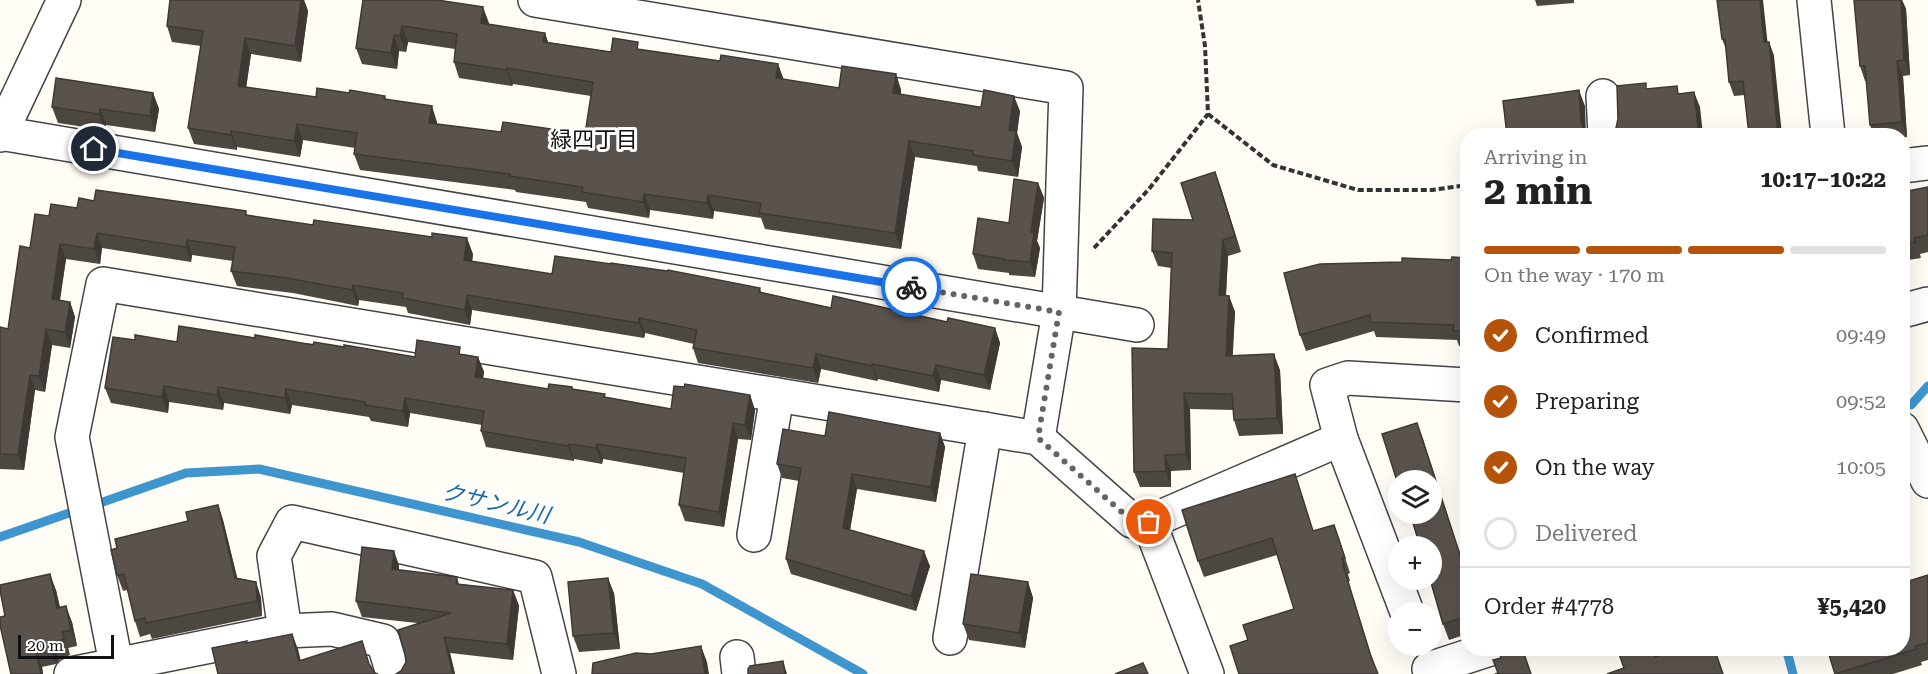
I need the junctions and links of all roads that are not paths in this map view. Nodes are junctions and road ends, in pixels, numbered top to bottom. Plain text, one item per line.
1 (64, 0) edge
2 (535, 0) edge
3 (1814, 0) edge
4 (1603, 96) dead end
5 (1605, 128) edge
6 (1827, 128) edge
7 (0, 134) edge
8 (1928, 163) edge
9 (1910, 165) edge
10 (1059, 298) junction
11 (1928, 304) edge
12 (1910, 309) edge
13 (1137, 325) dead end
14 (1460, 385) edge
15 (777, 395) junction
16 (985, 429) junction
17 (1038, 438) junction
18 (1341, 439) junction
19 (1910, 445) edge
20 (1928, 481) edge
21 (1149, 522) junction
22 (754, 535) dead end
23 (1403, 602) edge
24 (285, 631) junction
25 (950, 638) dead end
26 (1460, 656) edge
27 (201, 661) edge
28 (1427, 663) edge
29 (118, 670) edge
30 (71, 674) edge
31 (393, 674) edge
32 (559, 674) edge
33 (1207, 674) edge

1 - 7 street
2 - 10 street
3 - 6 street
4 - 5 street
7 - 10 street
8 - 9 street
10 - 13 street
10 - 17 street
11 - 12 street
14 - 18 street
15 - 16 street
15 - 22 street
15 - 29 street
16 - 17 street
16 - 25 street
17 - 21 street
18 - 21 street
18 - 23 street
19 - 20 street
21 - 33 street
24 - 27 street
24 - 31 street
24 - 32 street
26 - 28 street
27 - 29 street
29 - 30 street

